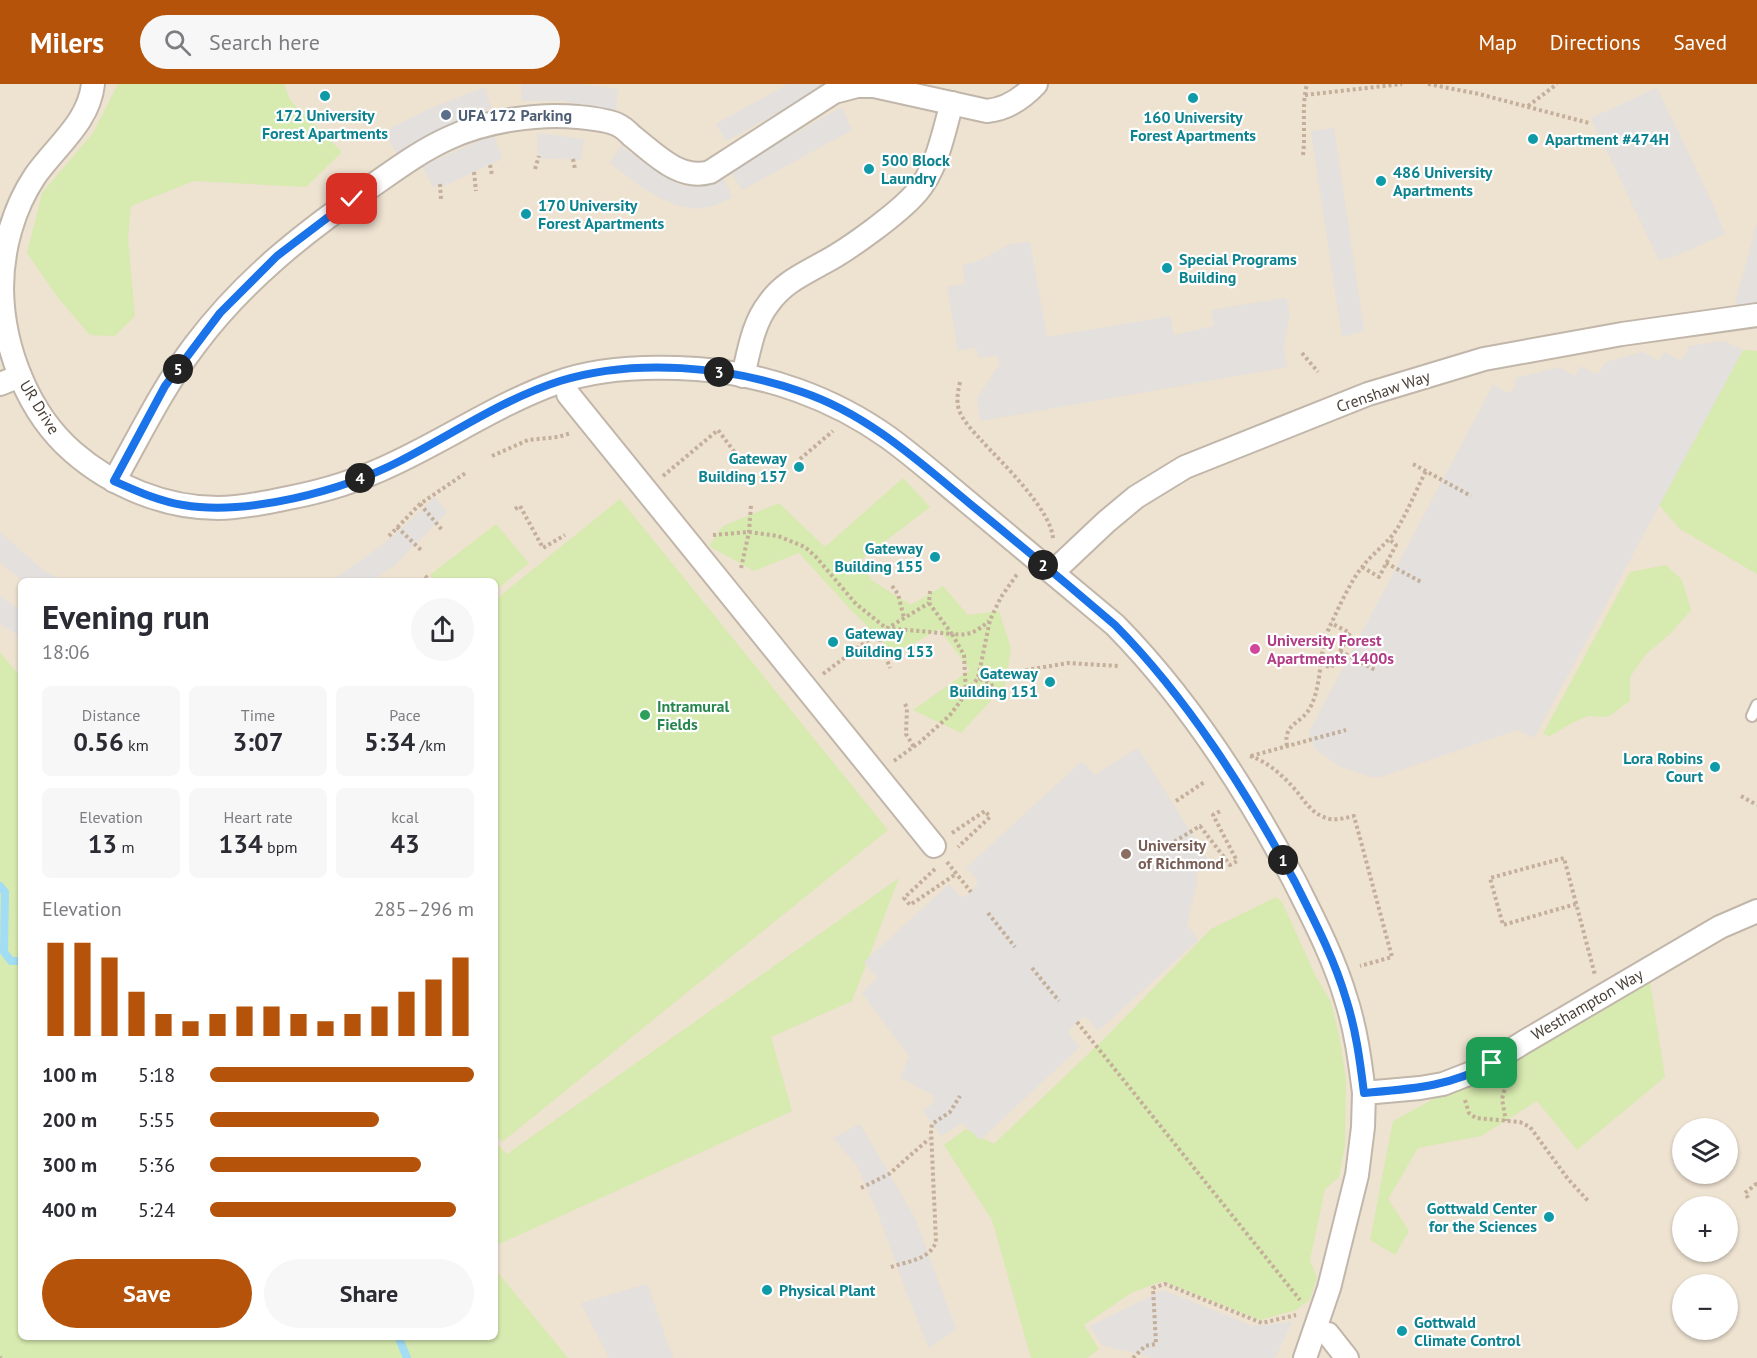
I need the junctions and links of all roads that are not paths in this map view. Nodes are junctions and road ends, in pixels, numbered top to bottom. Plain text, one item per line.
1 (93, 84) edge
2 (1036, 84) edge
3 (952, 103) junction
4 (1757, 315) edge
5 (743, 376) junction
6 (10, 380) edge
7 (568, 394) dead end
8 (114, 481) junction
9 (1053, 572) junction
10 (1757, 705) edge
11 (1752, 716) dead end
12 (941, 854) road end
13 (1757, 911) edge
14 (1364, 1093) junction
15 (1328, 1334) dead end
16 (1305, 1358) edge
17 (1347, 1358) edge

1 - 6 street, UR Drive
2 - 3 street
3 - 5 street
3 - 8 street
4 - 9 street, Crenshaw Way
5 - 8 street, UR Drive
5 - 9 street, UR Drive
6 - 8 street, UR Drive
7 - 12 street
9 - 14 street, UR Drive
10 - 11 lane
13 - 14 street, Westhampton Way
14 - 16 street
15 - 17 street

